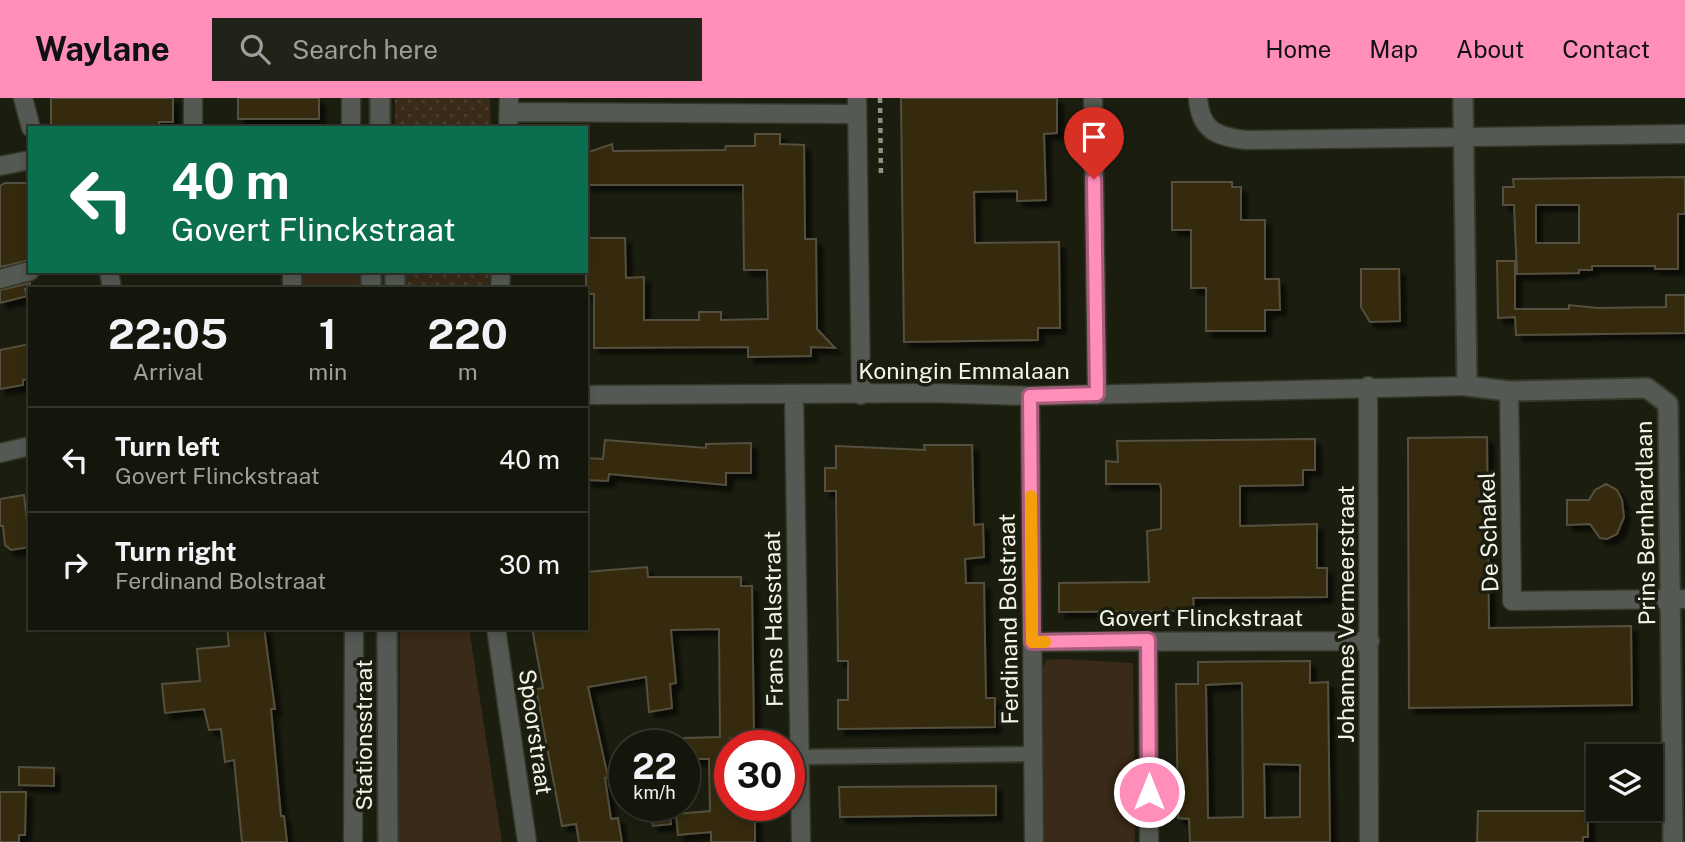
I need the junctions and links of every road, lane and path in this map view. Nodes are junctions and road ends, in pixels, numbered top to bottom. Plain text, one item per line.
1 (23, 98) edge
2 (192, 98) edge
3 (351, 98) edge
4 (380, 98) edge
5 (1093, 98) edge
6 (1198, 98) edge
7 (1463, 98) edge
8 (857, 106) edge
9 (508, 113) edge
10 (30, 126) edge
11 (193, 126) edge
12 (351, 126) edge
13 (380, 126) edge
14 (1685, 134) edge
15 (1463, 135) junction
16 (28, 160) edge
17 (0, 166) edge
18 (28, 272) edge
19 (0, 279) edge
20 (1368, 386) junction
21 (1467, 386) junction
22 (1508, 391) junction
23 (1097, 394) junction
24 (588, 395) edge
25 (861, 395) junction
26 (794, 396) junction
27 (1030, 396) junction
28 (28, 446) edge
29 (0, 453) edge
30 (1678, 599) edge
31 (354, 630) edge
32 (387, 630) edge
33 (496, 630) edge
34 (1148, 640) junction
35 (1370, 641) junction
36 (1032, 642) junction
37 (800, 730) edge
38 (1034, 754) junction
39 (805, 757) edge
40 (801, 821) edge
41 (1677, 835) edge
42 (354, 842) edge
43 (388, 842) edge
44 (527, 842) edge
45 (801, 842) edge
46 (1034, 842) edge
47 (1149, 842) edge
48 (1369, 842) edge

1 - 10 street
2 - 11 street
3 - 12 street
4 - 13 street
5 - 23 street
6 - 15 street
7 - 15 street
8 - 9 street
8 - 25 street
14 - 15 street
15 - 21 street
16 - 17 street
18 - 19 street
20 - 21 street, Koningin Emmalaan
20 - 23 street, Koningin Emmalaan
20 - 35 street, Johannes Vermeerstraat
21 - 22 street, Prins Bernhardlaan
22 - 30 street, Prins Bernhardlaan
22 - 30 street, De Schakel
23 - 27 street, Koningin Emmalaan
24 - 26 street, Koningin Emmalaan
25 - 26 street, Koningin Emmalaan
25 - 27 street, Koningin Emmalaan
26 - 37 street, Frans Halsstraat
27 - 36 street, Ferdinand Bolstraat
28 - 29 street
30 - 41 street, Prins Bernhardlaan
31 - 42 street, Stationsstraat
32 - 43 street, Stationsstraat
33 - 44 street, Spoorstraat
34 - 35 street, Govert Flinckstraat
34 - 36 street, Govert Flinckstraat
34 - 47 street
35 - 48 street, Johannes Vermeerstraat
36 - 38 street, Ferdinand Bolstraat
38 - 39 street
38 - 46 street, Ferdinand Bolstraat
40 - 45 street, Frans Halsstraat

